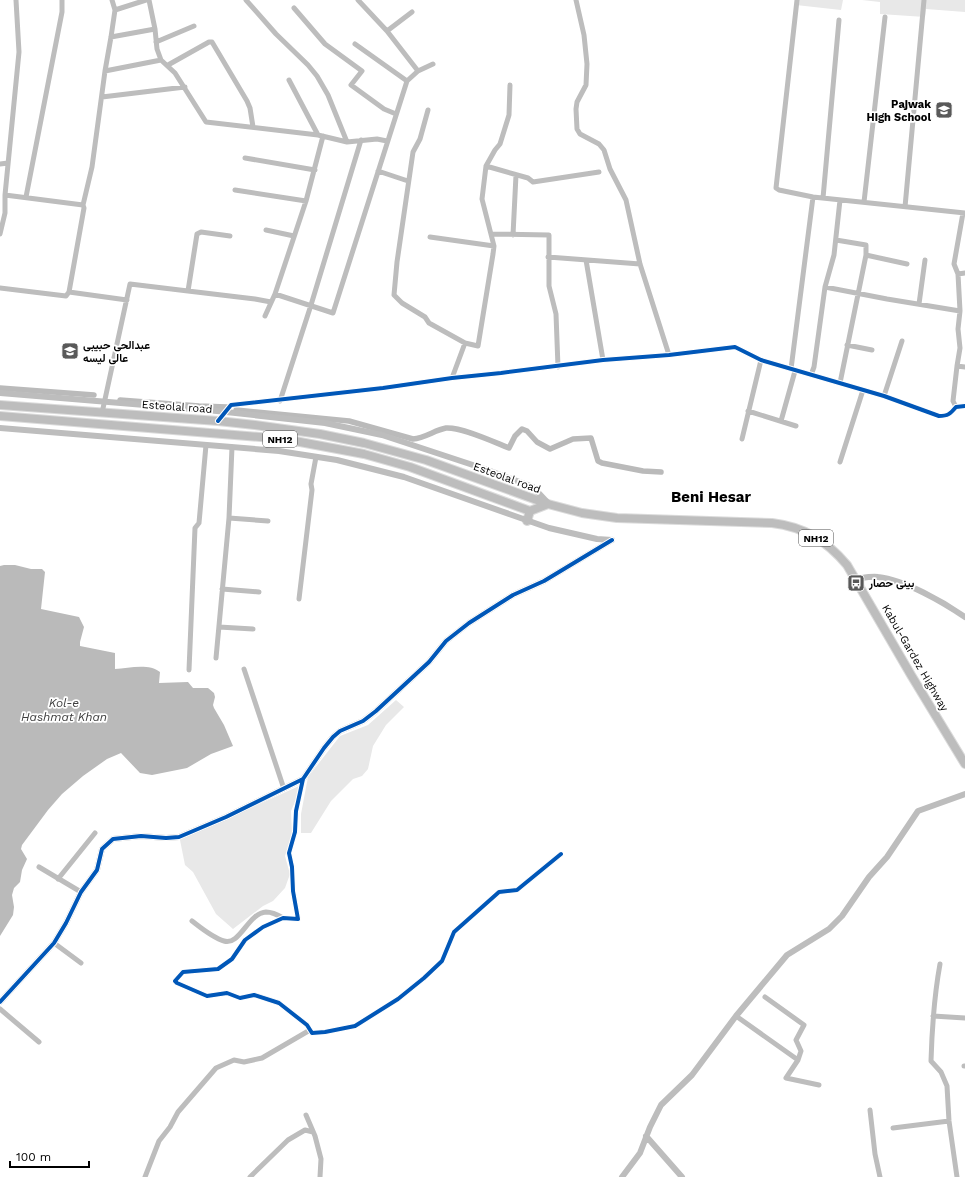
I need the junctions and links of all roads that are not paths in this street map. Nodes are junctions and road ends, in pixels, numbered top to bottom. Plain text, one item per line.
1 (16, 0) edge
2 (62, 0) edge
3 (112, 0) edge
4 (246, 0) edge
5 (358, 0) edge
6 (576, 0) edge
7 (797, 0) edge
8 (924, 0) edge
9 (150, 1) edge
10 (294, 8) dead end
11 (115, 10) junction
12 (412, 12) dead end
13 (885, 18) dead end
14 (839, 20) dead end
15 (194, 26) dead end
16 (155, 29) junction
17 (387, 32) junction
18 (111, 37) junction
19 (156, 42) junction
20 (355, 44) dead end
21 (161, 60) junction
22 (433, 64) dead end
23 (168, 65) junction
24 (418, 70) junction
25 (105, 72) junction
26 (289, 80) dead end
27 (407, 81) junction
28 (510, 85) dead end
29 (186, 87) junction
30 (102, 97) junction
31 (428, 110) dead end
32 (396, 114) junction
33 (253, 127) junction
34 (321, 136) junction
35 (361, 140) junction
36 (387, 141) junction
37 (347, 142) junction
38 (245, 158) dead end
39 (8, 163) junction
40 (0, 164) edge
41 (486, 166) junction
42 (315, 170) junction
43 (378, 171) junction
44 (599, 172) dead end
45 (516, 175) junction
46 (408, 182) junction
47 (235, 190) dead end
48 (5, 195) junction
49 (26, 197) junction
50 (812, 197) junction
51 (823, 198) junction
52 (840, 200) junction
53 (306, 201) junction
54 (864, 202) junction
55 (83, 205) junction
56 (905, 207) junction
57 (964, 213) edge
58 (266, 230) dead end
59 (0, 234) edge
60 (491, 234) junction
61 (513, 235) junction
62 (230, 236) dead end
63 (294, 236) junction
64 (430, 237) dead end
65 (836, 240) junction
66 (494, 246) junction
67 (866, 255) junction
68 (548, 258) junction
69 (586, 260) junction
70 (924, 260) dead end
71 (640, 264) junction
72 (907, 264) dead end
73 (965, 273) edge
74 (958, 274) junction
75 (825, 287) junction
76 (0, 288) edge
77 (188, 291) junction
78 (69, 292) junction
79 (858, 293) junction
80 (275, 294) junction
81 (127, 300) junction
82 (271, 302) junction
83 (919, 304) junction
84 (311, 305) junction
85 (960, 311) junction
86 (265, 316) dead end
87 (902, 341) dead end
88 (465, 343) junction
89 (847, 345) junction
90 (872, 350) dead end
91 (669, 355) junction
92 (602, 360) junction
93 (761, 360) junction
94 (957, 366) junction
95 (558, 367) junction
96 (965, 367) edge
97 (793, 370) junction
98 (811, 375) junction
99 (452, 378) junction
100 (840, 383) junction
101 (863, 390) junction
102 (0, 393) edge
103 (884, 396) junction
104 (280, 401) junction
105 (104, 402) junction
106 (0, 405) edge
107 (965, 406) edge
108 (956, 407) junction
109 (748, 411) junction
110 (225, 412) junction
111 (102, 413) junction
112 (0, 416) edge
113 (218, 421) junction
114 (781, 421) junction
115 (796, 426) dead end
116 (0, 428) edge
117 (742, 439) dead end
118 (206, 445) junction
119 (232, 447) junction
120 (316, 457) junction
121 (840, 462) dead end
122 (548, 504) junction
123 (530, 511) junction
124 (229, 518) junction
125 (268, 521) dead end
126 (526, 521) junction
127 (856, 579) junction
128 (222, 589) junction
129 (259, 592) dead end
130 (299, 599) dead end
131 (965, 617) edge
132 (219, 627) junction
133 (253, 629) dead end
134 (216, 658) dead end
135 (244, 668) dead end
136 (189, 670) dead end
137 (965, 764) edge
138 (303, 779) junction
139 (284, 789) junction
140 (965, 794) edge
141 (95, 833) dead end
142 (561, 854) dead end
143 (39, 867) dead end
144 (58, 879) junction
145 (81, 892) junction
146 (283, 918) junction
147 (192, 921) dead end
148 (54, 943) junction
149 (81, 963) dead end
150 (940, 964) dead end
151 (765, 997) dead end
152 (0, 1002) edge
153 (0, 1010) edge
154 (736, 1016) junction
155 (933, 1016) junction
156 (965, 1018) edge
157 (310, 1030) junction
158 (39, 1042) dead end
159 (798, 1060) junction
160 (820, 1084) dead end
161 (870, 1110) dead end
162 (306, 1115) dead end
163 (949, 1121) junction
164 (893, 1128) dead end
165 (313, 1132) junction
166 (646, 1136) junction
167 (145, 1177) edge
168 (250, 1177) edge
169 (320, 1177) edge
170 (622, 1177) edge
171 (682, 1177) edge
172 (880, 1177) edge
173 (957, 1177) edge

1 - 39 street
2 - 49 street
3 - 11 street
4 - 37 street
5 - 17 street
6 - 71 street
7 - 50 street
8 - 56 street
9 - 11 street
9 - 16 street
10 - 32 street
11 - 18 street
12 - 17 street
13 - 54 street
14 - 51 street
15 - 19 street
16 - 18 street
16 - 19 street
17 - 24 street
18 - 25 street
19 - 21 street
20 - 27 street
21 - 23 street
21 - 25 street
22 - 24 street
23 - 29 street
23 - 33 street
24 - 27 street
25 - 30 street
26 - 34 street
27 - 32 street
28 - 41 street
29 - 30 street
29 - 33 street
30 - 55 street
31 - 46 street
32 - 36 street
33 - 34 street
34 - 37 street
34 - 42 street
35 - 36 street
35 - 37 street
35 - 84 street
36 - 43 street
38 - 42 street
39 - 40 street
39 - 48 street
41 - 45 street
41 - 60 street
42 - 53 street
43 - 46 street
43 - 84 street
44 - 45 street
45 - 61 street
46 - 88 street
47 - 53 street
48 - 49 street
48 - 59 street
49 - 55 street
50 - 51 street
50 - 97 street
51 - 52 street
52 - 54 street
52 - 65 street
53 - 63 street
54 - 56 street
55 - 78 street
56 - 57 street
57 - 74 street
58 - 63 street
60 - 61 street
60 - 66 street
61 - 68 street
62 - 77 street
63 - 80 street
64 - 66 street
65 - 67 street
65 - 75 street
66 - 88 street
67 - 72 street
67 - 79 street
68 - 69 street
68 - 95 street
69 - 71 street
69 - 92 street
70 - 83 street
71 - 91 street
73 - 74 street
74 - 85 street
75 - 79 street
75 - 98 street
76 - 78 street
77 - 81 street
77 - 82 street
78 - 81 street
79 - 83 street
79 - 89 street
80 - 82 street
80 - 84 street
81 - 105 street
82 - 86 street
83 - 85 street
84 - 104 street
85 - 94 street
87 - 103 street
88 - 99 street
89 - 90 street
89 - 100 street
91 - 92 street
91 - 93 street
92 - 95 street
93 - 97 street
93 - 109 street
94 - 96 street
94 - 108 street
95 - 99 street
97 - 98 street
97 - 114 street
98 - 100 street
99 - 104 street
100 - 101 street
101 - 103 street
101 - 121 street
102 - 105 street
103 - 108 street
104 - 110 street
105 - 110 street
105 - 111 street
106 - 111 highway, Esteolal road / NH12
107 - 108 street
109 - 114 street
109 - 117 street
110 - 113 street
110 - 122 street
111 - 113 highway, Esteolal road / NH12
112 - 123 highway, Esteolal road / NH12
113 - 122 highway, Esteolal road / NH12
114 - 115 street
116 - 118 street
118 - 119 street
118 - 136 street
119 - 120 street
119 - 124 street
120 - 126 street
120 - 130 street
122 - 123 highway, Esteolal road
122 - 127 highway, Kabul-Gardez Highway / NH12
123 - 126 highway
124 - 125 street
124 - 128 street
126 - 138 street
127 - 131 street
127 - 137 highway, Kabul-Gardez Highway / NH12
128 - 129 street
128 - 132 street
132 - 133 street
132 - 134 street
135 - 139 street
138 - 139 street
138 - 146 street
139 - 145 street
140 - 154 street
141 - 144 street
142 - 157 street
143 - 144 street
144 - 145 street
145 - 148 street
146 - 147 street
146 - 157 street
148 - 149 street
148 - 152 street
150 - 155 street
151 - 159 street
153 - 158 street
154 - 159 street
154 - 166 street
155 - 156 street
155 - 163 street
157 - 167 street
159 - 160 street
161 - 172 street
162 - 165 street
163 - 164 street
163 - 173 street
165 - 168 street
165 - 169 street
166 - 170 street
166 - 171 street

